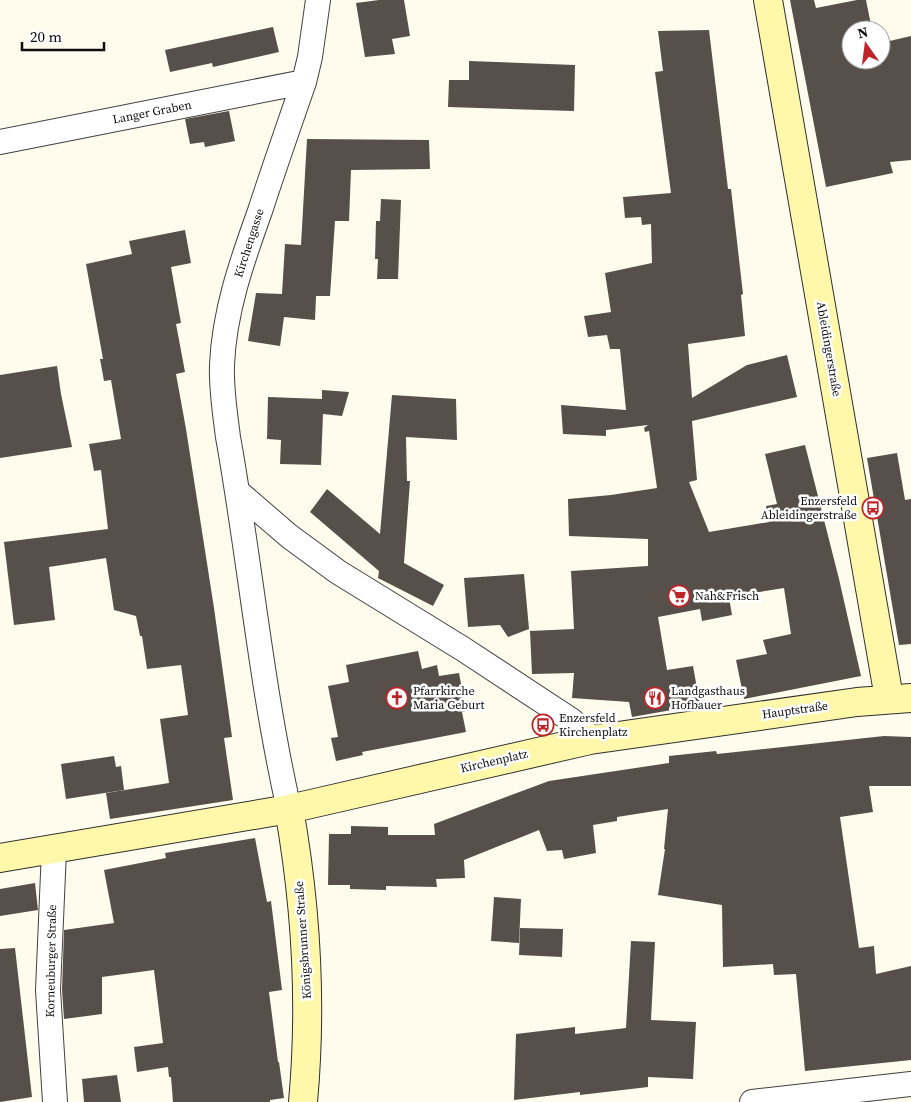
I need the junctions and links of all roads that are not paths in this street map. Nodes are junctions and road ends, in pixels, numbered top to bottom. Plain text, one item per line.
1 (318, 0) edge
2 (768, 0) edge
3 (304, 82) junction
4 (0, 142) edge
5 (238, 492) junction
6 (900, 698) edge
7 (590, 740) junction
8 (289, 809) junction
9 (54, 850) junction
10 (0, 858) edge
11 (911, 1084) edge
12 (55, 1102) edge
13 (303, 1102) edge
14 (752, 1102) edge

1 - 3 street, Kirchengasse
2 - 6 street, Ableidingerstraße
3 - 4 street, Langer Graben
3 - 5 street, Kirchengasse
5 - 7 street
5 - 8 street
6 - 7 street, Hauptstraße
7 - 8 street, Kirchenplatz
8 - 9 street
8 - 13 street, Königsbrunner Straße
9 - 10 street
9 - 12 street, Korneuburger Straße
11 - 14 street

